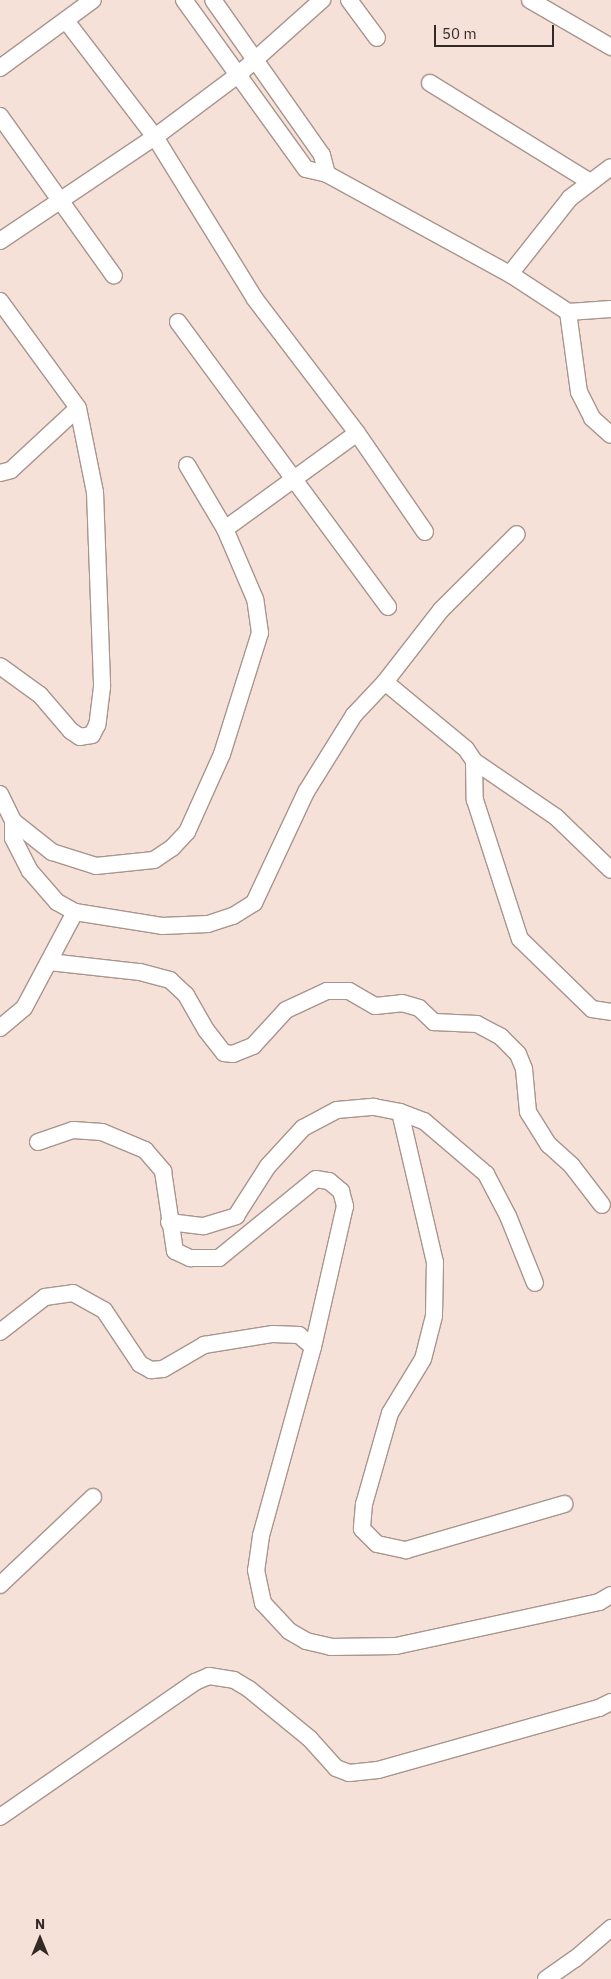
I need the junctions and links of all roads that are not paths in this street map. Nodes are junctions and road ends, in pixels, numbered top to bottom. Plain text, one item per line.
1 (93, 0) edge
2 (184, 0) edge
3 (214, 0) edge
4 (322, 0) edge
5 (349, 0) edge
6 (530, 0) edge
7 (67, 22) junction
8 (376, 38) dead end
9 (611, 46) edge
10 (254, 58) junction
11 (0, 68) edge
12 (238, 75) junction
13 (430, 83) dead end
14 (0, 116) edge
15 (155, 137) junction
16 (611, 167) edge
17 (327, 174) junction
18 (590, 182) junction
19 (58, 199) junction
20 (0, 241) edge
21 (510, 274) junction
22 (114, 276) dead end
23 (0, 301) edge
24 (611, 309) edge
25 (568, 312) junction
26 (178, 322) dead end
27 (78, 408) junction
28 (357, 433) junction
29 (611, 435) edge
30 (187, 465) dead end
31 (0, 473) edge
32 (295, 476) junction
33 (225, 529) junction
34 (425, 532) dead end
35 (517, 534) dead end
36 (388, 607) dead end
37 (0, 666) edge
38 (386, 682) junction
39 (474, 761) junction
40 (0, 794) edge
41 (13, 820) junction
42 (611, 870) edge
43 (75, 912) junction
44 (49, 962) junction
45 (611, 1012) edge
46 (0, 1028) edge
47 (400, 1112) junction
48 (38, 1142) dead end
49 (602, 1205) dead end
50 (169, 1222) junction
51 (535, 1283) dead end
52 (0, 1332) edge
53 (313, 1348) junction
54 (93, 1497) dead end
55 (564, 1504) dead end
56 (0, 1585) edge
57 (611, 1595) edge
58 (607, 1708) edge
59 (0, 1817) edge
60 (611, 1928) edge
61 (546, 1979) edge

1 - 7 street
2 - 12 street
3 - 10 street
4 - 10 street
5 - 8 street
6 - 9 street
7 - 11 street
7 - 15 street
10 - 12 street
10 - 17 street
12 - 15 street
12 - 17 street
13 - 18 street
14 - 19 street
15 - 19 street
15 - 28 street
16 - 18 street
17 - 21 street
18 - 21 street
19 - 20 street
19 - 22 street
21 - 25 street
23 - 27 street
24 - 25 street
25 - 29 street
26 - 32 street
27 - 31 street
27 - 37 street
28 - 32 street
28 - 34 street
30 - 33 street
32 - 33 street
32 - 36 street
33 - 41 street
35 - 38 street
38 - 39 street
38 - 43 street
39 - 42 street
39 - 45 street
40 - 41 street
41 - 43 street
43 - 44 street
44 - 46 street
44 - 49 street
47 - 50 street
47 - 51 street
47 - 55 street
48 - 50 street
50 - 53 street
52 - 53 street
53 - 57 street
54 - 56 street
58 - 59 street
60 - 61 street

